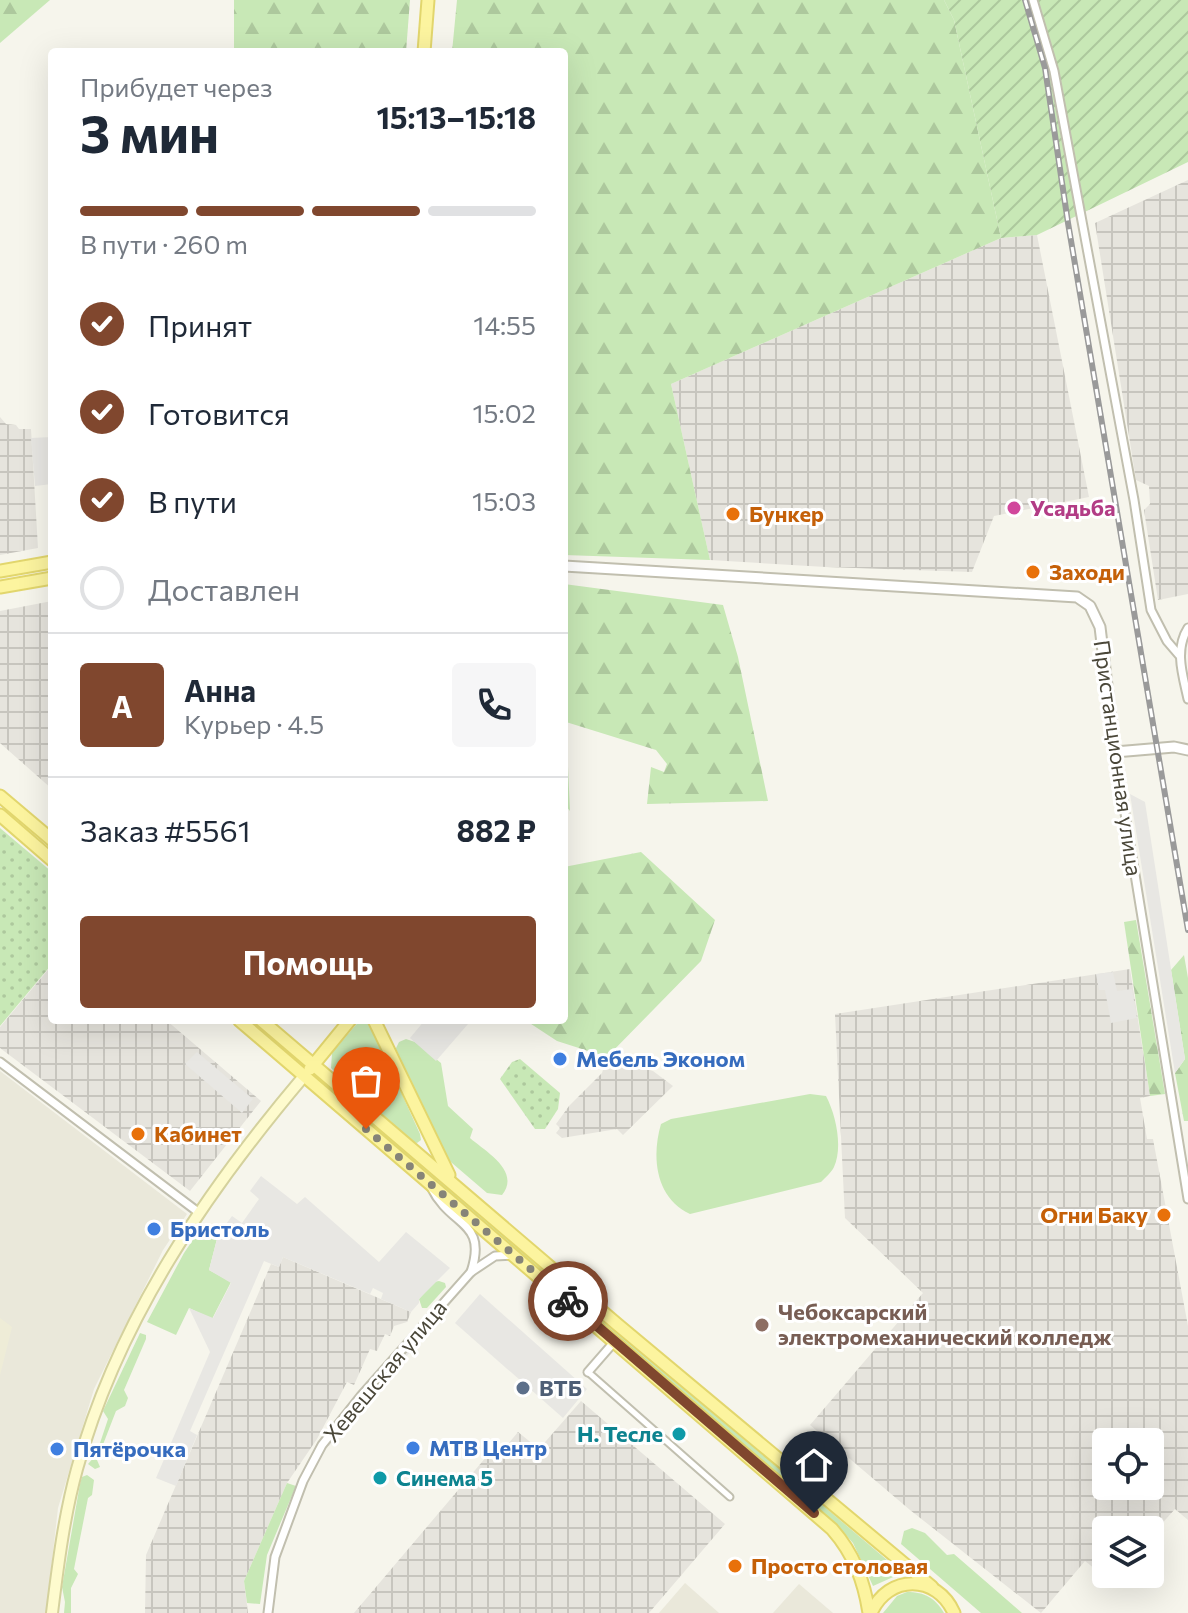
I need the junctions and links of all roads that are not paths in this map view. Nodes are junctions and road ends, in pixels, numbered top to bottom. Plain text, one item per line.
1 (428, 0) edge
2 (1033, 0) edge
3 (424, 48) edge
4 (48, 563) edge
5 (37, 564) junction
6 (568, 566) edge
7 (0, 571) edge
8 (46, 579) edge
9 (0, 587) edge
10 (1188, 628) edge
11 (1179, 655) junction
12 (1188, 699) edge
13 (1187, 749) edge
14 (1115, 752) junction
15 (0, 796) edge
16 (0, 815) edge
17 (48, 837) edge
18 (48, 857) edge
19 (244, 1024) edge
20 (266, 1024) edge
21 (347, 1024) edge
22 (376, 1024) edge
23 (0, 1062) edge
24 (314, 1065) junction
25 (304, 1076) junction
26 (428, 1182) junction
27 (453, 1183) junction
28 (1188, 1199) edge
29 (198, 1212) junction
30 (515, 1255) junction
31 (471, 1272) junction
32 (615, 1341) junction
33 (588, 1372) joint
34 (730, 1497) dead end
35 (932, 1587) junction
36 (944, 1597) junction
37 (52, 1613) edge
38 (268, 1613) edge
39 (870, 1613) edge
40 (954, 1613) edge
41 (965, 1613) edge

1 - 3 main road
2 - 11 street
4 - 5 main road
5 - 7 main road
5 - 8 main road
6 - 14 street, Пристанционная улица
8 - 9 main road
10 - 11 street
11 - 12 street
13 - 14 street
14 - 28 street, Пристанционная улица
15 - 17 main road
16 - 18 main road
19 - 25 main road
20 - 24 main road
21 - 24 main road
22 - 27 main road
23 - 29 street
24 - 25 main road
24 - 27 main road
25 - 26 main road
25 - 29 main road
26 - 30 main road
26 - 31 street
27 - 35 main road
29 - 37 main road
30 - 31 street
30 - 32 main road
31 - 38 street, Хевешская улица
32 - 33 street
32 - 39 main road
33 - 34 street
35 - 36 main road
35 - 39 main road
36 - 40 main road
36 - 41 main road

